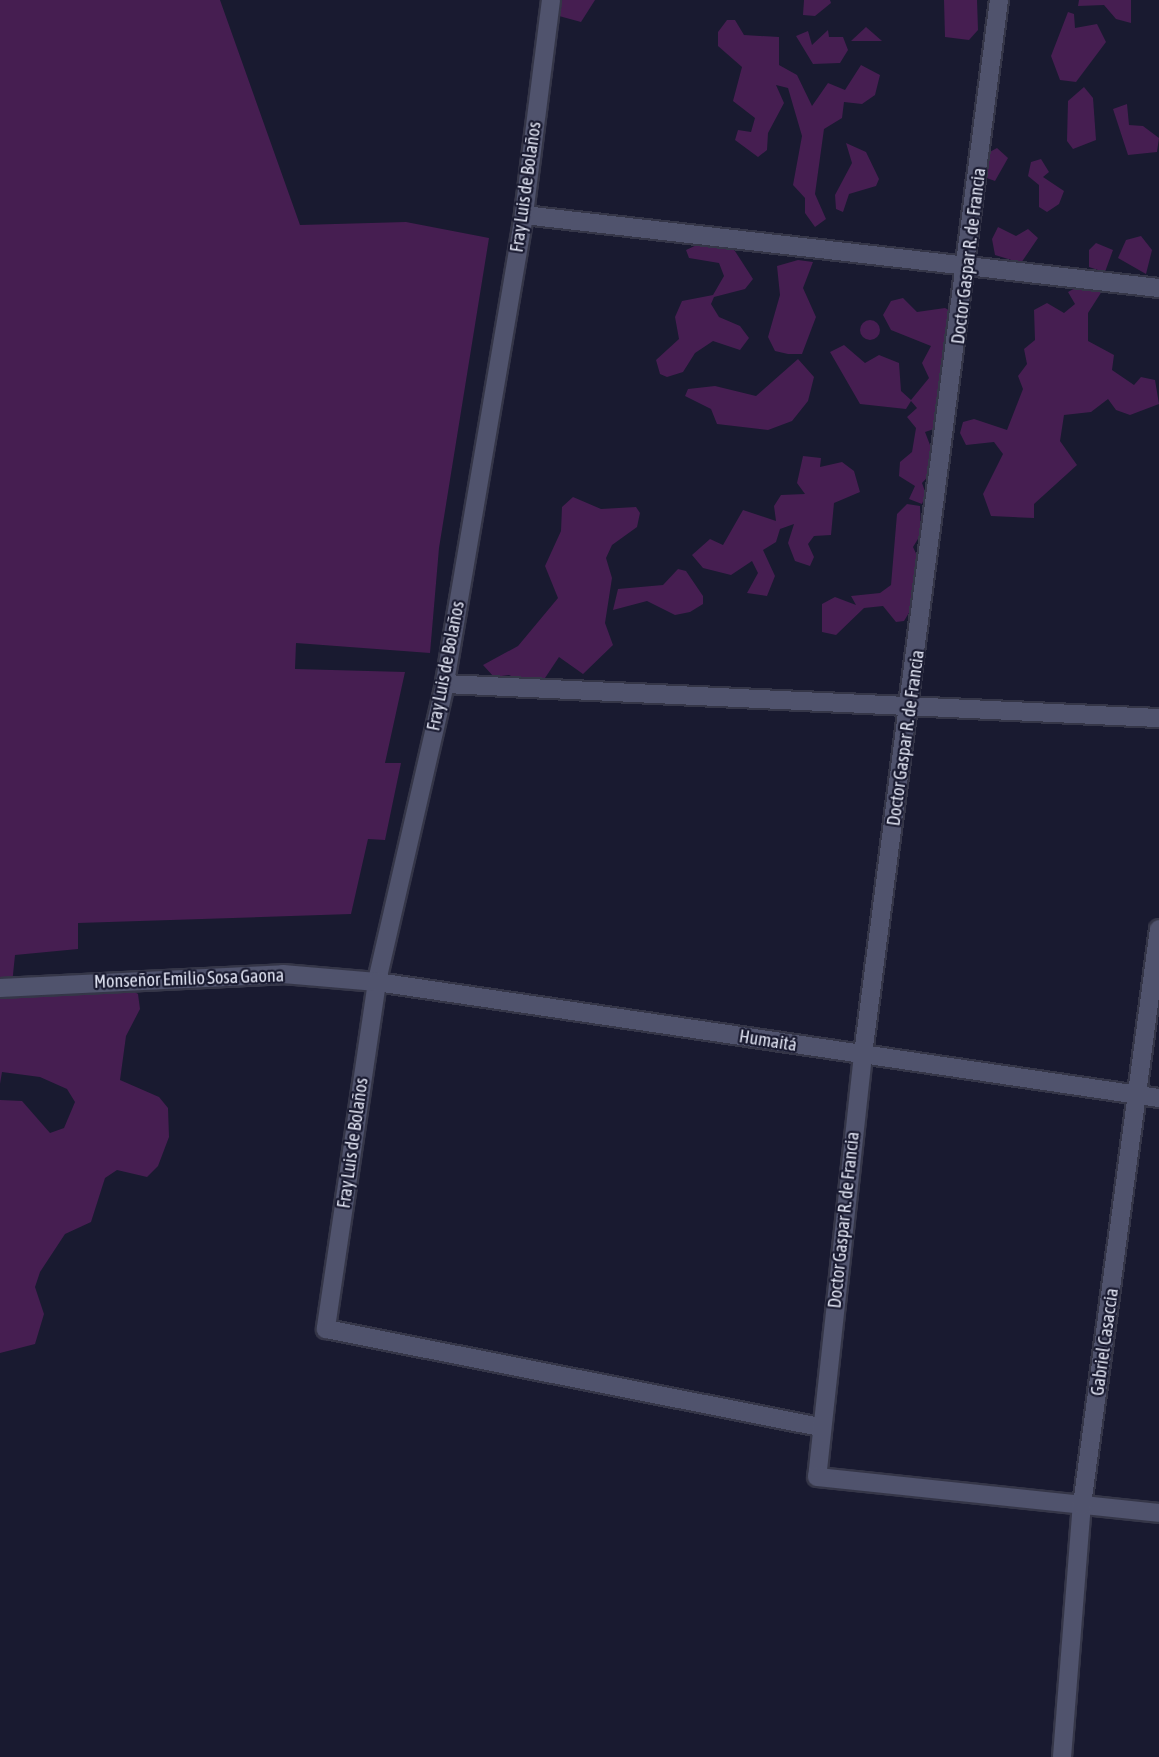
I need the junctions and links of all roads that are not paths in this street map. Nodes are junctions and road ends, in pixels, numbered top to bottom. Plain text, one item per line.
1 (551, 0) edge
2 (999, 0) edge
3 (524, 215) junction
4 (969, 266) junction
5 (1159, 288) edge
6 (445, 684) junction
7 (911, 703) junction
8 (1159, 718) edge
9 (1159, 929) edge
10 (377, 982) junction
11 (0, 988) edge
12 (863, 1055) junction
13 (1139, 1095) junction
14 (1159, 1098) edge
15 (820, 1427) junction
16 (1083, 1505) junction
17 (1159, 1513) edge
18 (1062, 1757) edge

1 - 3 street, Fray Luis de Bolaños
2 - 4 street, Doctor Gaspar R. de Francia
3 - 4 street
3 - 6 street, Fray Luis de Bolaños
4 - 5 street
4 - 7 street, Doctor Gaspar R. de Francia
6 - 7 street
6 - 10 street, Fray Luis de Bolaños
7 - 8 street
7 - 12 street, Doctor Gaspar R. de Francia
9 - 13 street, Gabriel Casaccia
10 - 11 street, Monseñor Emilio Sosa Gaona
10 - 12 street, Humaitá
10 - 15 street, Fray Luis de Bolaños
12 - 13 street, Humaitá
12 - 15 street, Doctor Gaspar R. de Francia
13 - 14 street, Humaitá
13 - 16 street, Gabriel Casaccia
15 - 16 street, Doctor Gaspar R. de Francia
16 - 17 street
16 - 18 street, Gabriel Casaccia

